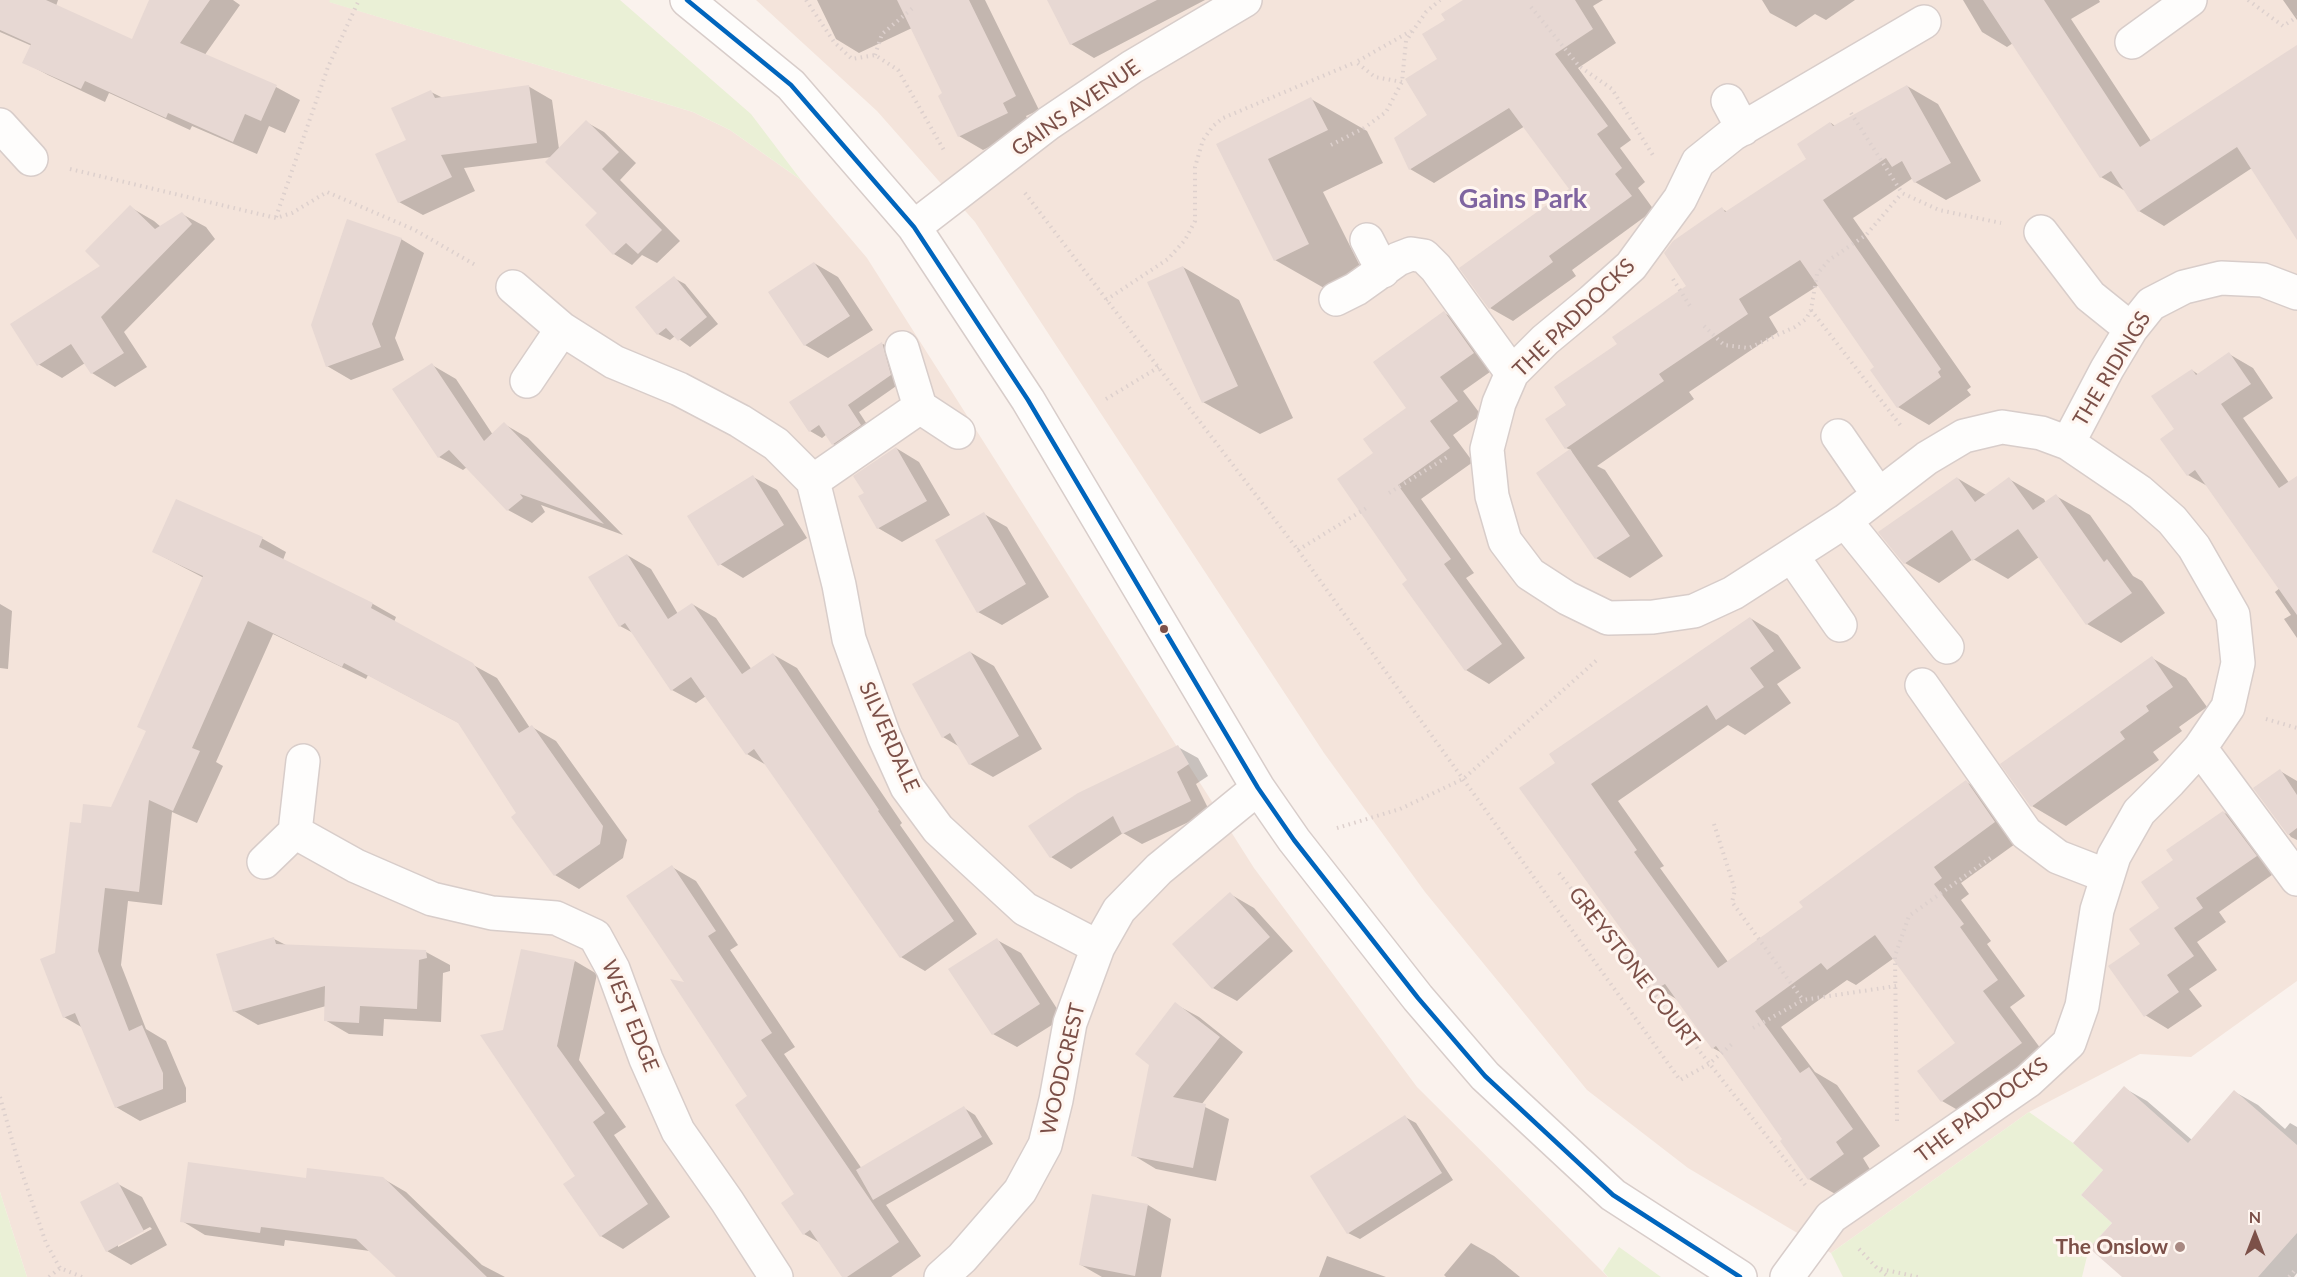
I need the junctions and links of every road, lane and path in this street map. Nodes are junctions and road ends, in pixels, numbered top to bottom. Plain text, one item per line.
1 (359, 0) edge
2 (687, 0) edge
3 (806, 0) edge
4 (1245, 0) edge
5 (1440, 0) edge
6 (2190, 0) edge
7 (2248, 0) edge
8 (915, 7) dead end
9 (1531, 7) dead end
10 (2297, 17) edge
11 (1924, 22) dead end
12 (1414, 29) junction
13 (2132, 42) dead end
14 (875, 55) junction
15 (1356, 62) junction
16 (1830, 79) junction
17 (1402, 82) junction
18 (0, 125) edge
19 (1331, 145) dead end
20 (32, 159) joint
21 (975, 181) junction
22 (1902, 193) junction
23 (1680, 200) junction
24 (276, 218) junction
25 (914, 227) junction
26 (2041, 232) joint
27 (1367, 240) dead end
28 (1383, 271) junction
29 (513, 287) joint
30 (2297, 293) edge
31 (1336, 299) dead end
32 (1106, 300) junction
33 (1811, 310) junction
34 (1704, 326) dead end
35 (562, 329) junction
36 (2131, 329) junction
37 (902, 348) dead end
38 (1159, 367) junction
39 (1512, 373) junction
40 (527, 381) dead end
41 (1106, 399) dead end
42 (920, 406) junction
43 (1492, 429) junction
44 (958, 432) dead end
45 (1838, 436) dead end
46 (2068, 443) junction
47 (1927, 458) junction
48 (813, 480) junction
49 (1389, 493) dead end
50 (1878, 494) junction
51 (1368, 507) dead end
52 (1845, 521) junction
53 (1298, 550) junction
54 (1792, 556) junction
55 (1608, 618) junction
56 (1840, 625) dead end
57 (1947, 647) dead end
58 (1922, 685) dead end
59 (2200, 748) junction
60 (303, 761) dead end
61 (1463, 779) junction
62 (1258, 788) junction
63 (1714, 825) dead end
64 (295, 832) junction
65 (2026, 833) junction
66 (1294, 840) junction
67 (264, 862) dead end
68 (1559, 873) dead end
69 (2107, 876) junction
70 (2297, 879) edge
71 (1098, 946) junction
72 (1896, 986) junction
73 (1803, 1000) junction
74 (1753, 1028) dead end
75 (1732, 1044) dead end
76 (1709, 1064) junction
77 (0, 1097) edge
78 (1911, 1163) junction
79 (1831, 1217) junction
80 (60, 1268) junction
81 (1877, 1268) dead end
82 (2297, 1268) edge
83 (49, 1277) edge
84 (82, 1277) edge
85 (776, 1277) edge
86 (941, 1277) edge
87 (1740, 1277) edge
88 (1787, 1277) edge
89 (1918, 1277) edge
90 (2289, 1277) edge

1 - 24 path
2 - 25 street
3 - 14 path
4 - 21 street, GAINS AVENUE
5 - 12 path
6 - 13 street
7 - 10 path
8 - 14 path
9 - 23 path
11 - 16 street, THE PADDOCKS
12 - 15 path
12 - 17 path
14 - 21 path
15 - 17 path
15 - 32 path
16 - 22 path
16 - 23 street, THE PADDOCKS
17 - 19 path
18 - 20 street
20 - 24 path
21 - 25 street, GAINS AVENUE
21 - 32 path
22 - 26 path
22 - 33 path
23 - 39 street, THE PADDOCKS
24 - 29 path
25 - 62 street
26 - 36 street
27 - 28 street
28 - 31 street
28 - 39 street
29 - 35 street
30 - 36 street, THE RIDINGS
32 - 38 path
33 - 34 path
33 - 47 path
35 - 40 street
35 - 48 street
36 - 46 street, THE RIDINGS
37 - 42 street
38 - 41 path
38 - 53 path
39 - 43 street, THE PADDOCKS
42 - 44 street
42 - 48 street
43 - 49 path
43 - 55 street, THE PADDOCKS
45 - 50 street
46 - 47 street, THE PADDOCKS
46 - 59 street, THE PADDOCKS
47 - 50 street, THE PADDOCKS
48 - 71 street, SILVERDALE
50 - 52 street, THE PADDOCKS
51 - 53 path
52 - 54 street, THE PADDOCKS
52 - 57 street
53 - 61 path
54 - 55 street, THE PADDOCKS
54 - 56 street
55 - 61 path
58 - 65 street
59 - 69 street, THE PADDOCKS
59 - 70 street
60 - 64 street
61 - 66 path
61 - 76 path, GREYSTONE COURT
62 - 66 street
62 - 71 street, WOODCREST
63 - 73 path
64 - 67 street
64 - 85 street, WEST EDGE
65 - 69 street
65 - 72 path
66 - 87 street
68 - 76 path, GREYSTONE COURT
69 - 78 street, THE PADDOCKS
71 - 86 street, WOODCREST
72 - 73 path
72 - 78 path
73 - 74 path
75 - 76 path, GREYSTONE COURT
76 - 79 path, GREYSTONE COURT
77 - 80 path
78 - 79 street, THE PADDOCKS
79 - 88 street, THE PADDOCKS
80 - 83 path
80 - 84 path
81 - 89 path
82 - 90 path

